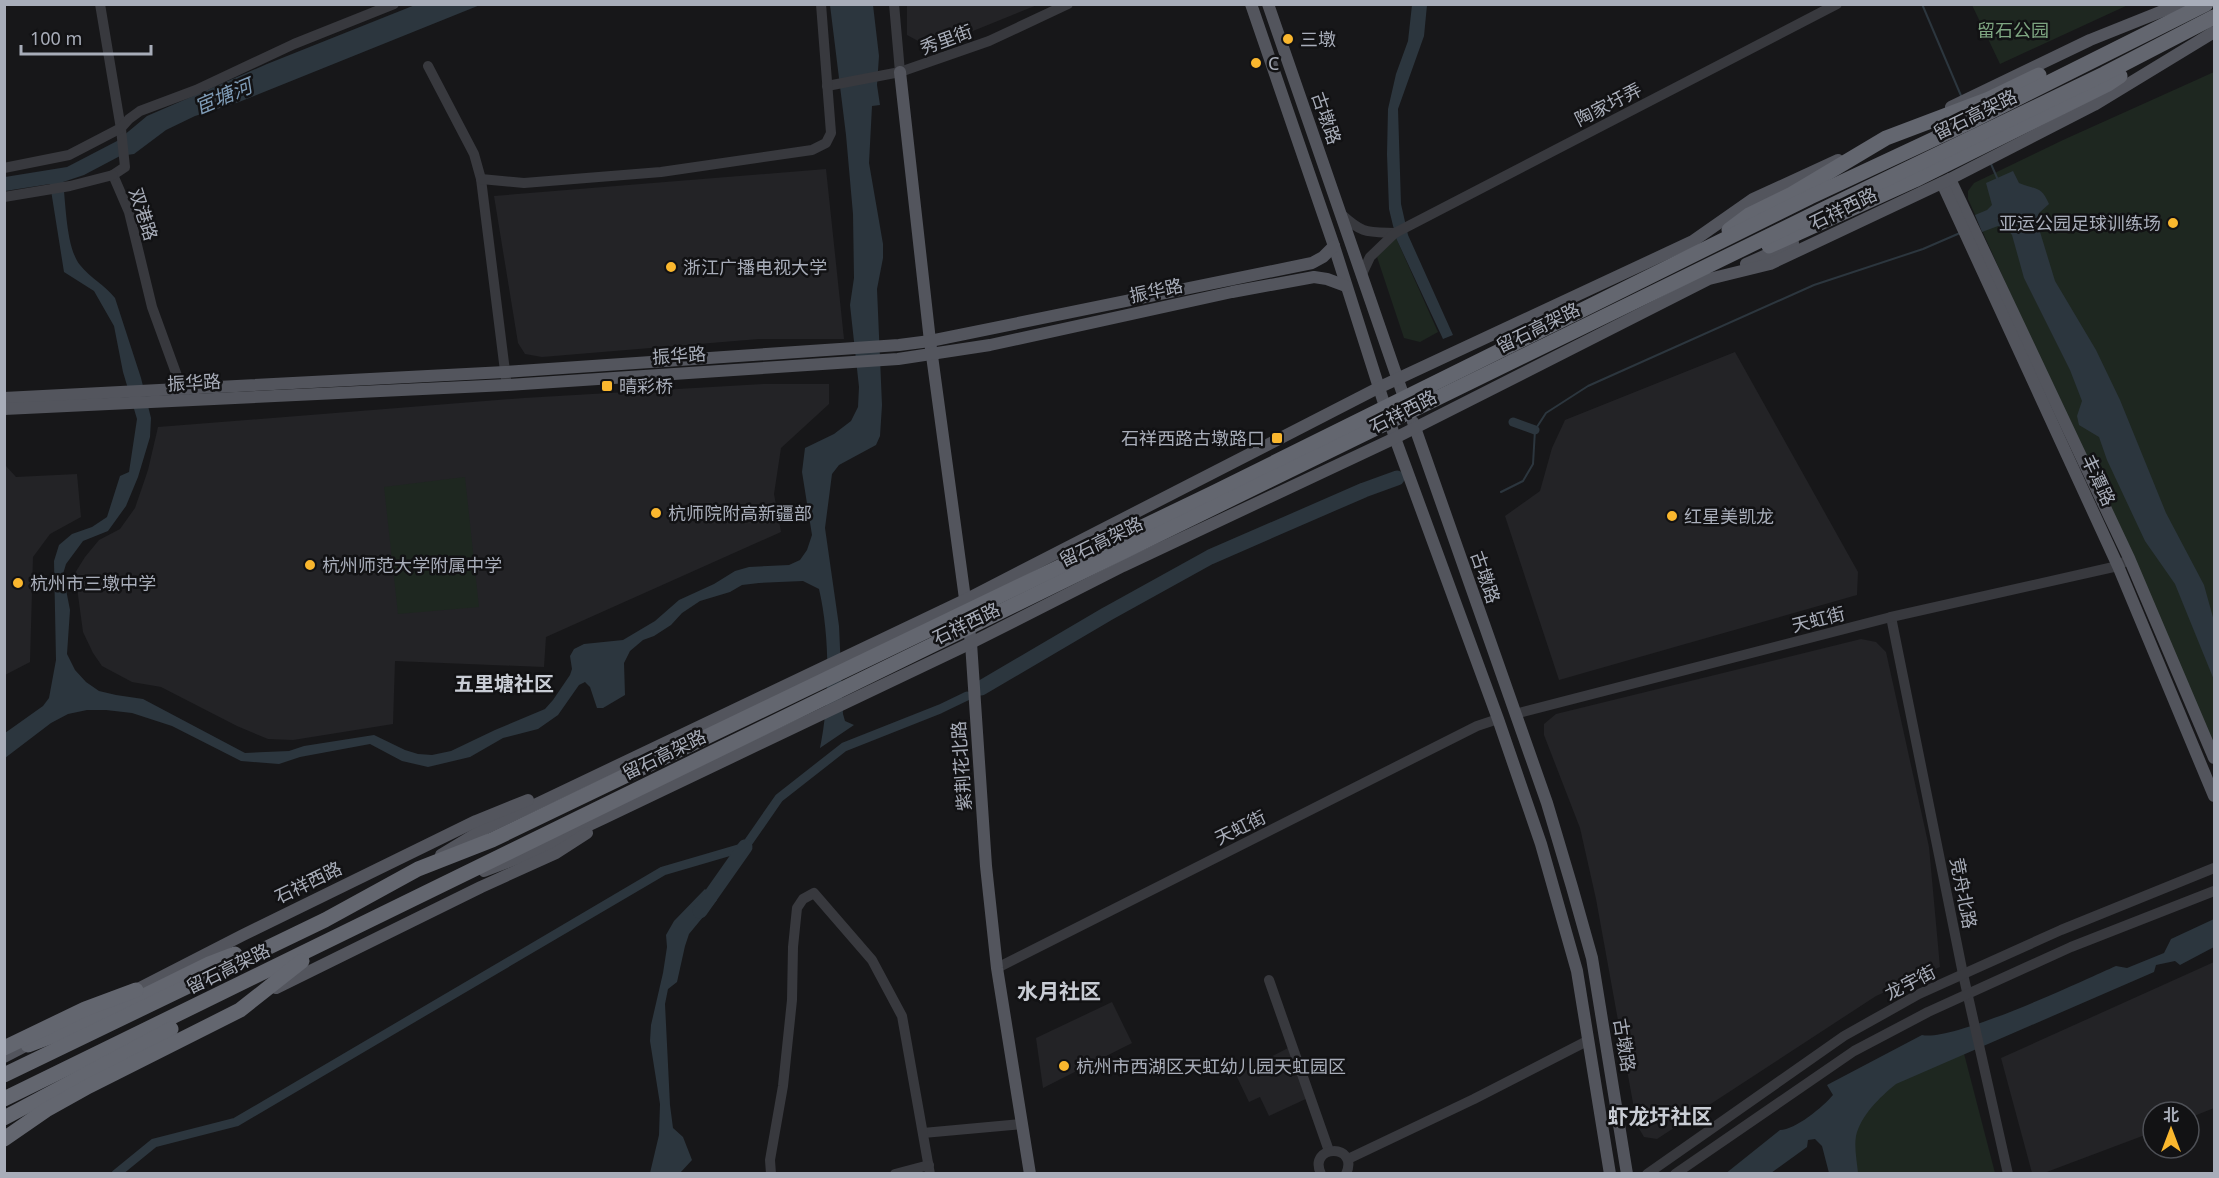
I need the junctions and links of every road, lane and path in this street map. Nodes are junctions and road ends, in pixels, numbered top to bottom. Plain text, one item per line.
1 (100, 4) edge
2 (394, 4) edge
3 (820, 4) edge
4 (894, 4) edge
5 (1068, 4) edge
6 (1251, 4) edge
7 (1268, 4) edge
8 (1837, 4) edge
9 (2206, 4) edge
10 (2180, 10) edge
11 (2214, 17) edge
12 (2214, 32) edge
13 (2094, 54) junction
14 (428, 66) dead end
15 (900, 72) junction
16 (2106, 79) junction
17 (827, 86) junction
18 (1982, 97) junction
19 (121, 128) junction
20 (1971, 134) junction
21 (1886, 138) junction
22 (2002, 143) junction
23 (4, 168) edge
24 (113, 175) junction
25 (481, 179) junction
26 (1946, 181) junction
27 (4, 197) edge
28 (1341, 214) junction
29 (1968, 230) junction
30 (1395, 233) junction
31 (1334, 246) junction
32 (1699, 269) junction
33 (1362, 274) junction
34 (1346, 286) junction
35 (930, 341) junction
36 (932, 355) junction
37 (505, 372) junction
38 (1398, 380) junction
39 (507, 385) junction
40 (1378, 388) junction
41 (184, 394) junction
42 (4, 398) edge
43 (123, 398) junction
44 (4, 409) edge
45 (1415, 427) junction
46 (1395, 438) junction
47 (2129, 558) junction
48 (2118, 566) junction
49 (965, 600) junction
50 (1891, 617) junction
51 (971, 643) junction
52 (1515, 714) junction
53 (1498, 719) junction
54 (634, 756) junction
55 (2214, 758) edge
56 (2214, 796) edge
57 (604, 818) junction
58 (2214, 867) edge
59 (418, 869) junction
60 (446, 885) junction
61 (2214, 891) edge
62 (325, 920) junction
63 (330, 939) junction
64 (997, 968) junction
65 (1963, 974) junction
66 (254, 978) junction
67 (1269, 980) dead end
68 (136, 990) junction
69 (1968, 994) junction
70 (240, 1010) junction
71 (1589, 1040) junction
72 (28, 1045) junction
73 (4, 1048) edge
74 (4, 1057) edge
75 (4, 1075) edge
76 (4, 1099) edge
77 (47, 1103) junction
78 (4, 1118) edge
79 (1022, 1124) junction
80 (4, 1132) edge
81 (923, 1133) junction
82 (4, 1139) edge
83 (1329, 1151) junction
84 (1348, 1159) junction
85 (930, 1169) edge
86 (771, 1173) edge
87 (895, 1173) edge
88 (1030, 1173) edge
89 (1320, 1173) edge
90 (1346, 1173) edge
91 (1610, 1173) edge
92 (1627, 1173) edge
93 (1647, 1173) edge
94 (1675, 1173) edge
95 (2008, 1173) edge

1 - 19 street, 双港路
2 - 19 street
3 - 17 street
4 - 15 street
5 - 15 street, 秀里街
6 - 31 main road, 古墩路
7 - 28 main road, 古墩路
8 - 30 street, 陶家圩弄
9 - 10 highway
10 - 13 highway
10 - 18 main road
11 - 16 highway
12 - 22 main road
13 - 18 highway
13 - 20 highway, 留石高架路
14 - 25 street
15 - 17 street, 秀里街
15 - 35 main road, 紫荆花北路
16 - 20 highway, 留石高架路
16 - 22 highway
17 - 25 street
18 - 20 highway
19 - 23 street
19 - 24 street, 双港路
20 - 21 highway
20 - 22 highway
20 - 26 main road, 石祥西路
20 - 32 highway, 留石高架路
20 - 32 highway
21 - 32 highway
21 - 38 main road, 石祥西路
24 - 27 street
24 - 41 street, 双港路
25 - 37 street
26 - 29 main road, 丰潭路
26 - 32 main road, 石祥西路
28 - 30 street, 陶家圩弄
28 - 33 main road, 古墩路
29 - 47 main road, 丰潭路
29 - 48 main road, 丰潭路
30 - 33 street, 陶家圩弄
31 - 34 main road, 古墩路
31 - 35 main road, 振华路
32 - 45 main road, 石祥西路
32 - 59 highway, 留石高架路
32 - 60 highway, 留石高架路
33 - 38 main road, 古墩路
34 - 36 main road, 振华路
34 - 40 main road, 古墩路
35 - 36 main road, 紫荆花北路
35 - 37 main road, 振华路
36 - 39 main road, 振华路
36 - 49 main road, 紫荆花北路
37 - 39 street
37 - 41 main road, 振华路
38 - 40 main road, 石祥西路
38 - 45 main road, 古墩路
39 - 41 main road, 振华路
40 - 46 main road, 古墩路
40 - 49 main road, 石祥西路
41 - 43 main road, 振华路
42 - 43 main road, 振华路
43 - 44 main road, 振华路
45 - 46 main road, 石祥西路
45 - 52 main road, 古墩路
46 - 51 main road, 石祥西路
46 - 53 main road, 古墩路
47 - 48 street, 天虹街
47 - 55 main road, 丰潭路
48 - 50 street, 天虹街
48 - 56 main road, 丰潭路
49 - 51 main road, 紫荆花北路
49 - 54 main road, 石祥西路
50 - 52 street, 天虹街
50 - 65 street, 竞舟北路
51 - 57 main road, 石祥西路
51 - 64 main road, 紫荆花北路
52 - 92 main road, 古墩路
53 - 64 street, 天虹街
53 - 71 main road, 古墩路
54 - 59 main road, 石祥西路
54 - 68 main road, 石祥西路
57 - 60 main road, 石祥西路
57 - 70 main road, 石祥西路
58 - 65 street, 龙宇街
59 - 62 highway, 留石高架路
60 - 63 highway, 留石高架路
61 - 69 street, 龙宇街
62 - 72 highway
62 - 75 highway, 留石高架路
63 - 66 highway, 留石高架路
63 - 70 highway
64 - 79 main road, 紫荆花北路
65 - 69 street, 竞舟北路
65 - 93 street, 龙宇街
66 - 76 highway, 留石高架路
66 - 77 highway
67 - 83 street
68 - 72 main road, 石祥西路
68 - 73 highway
69 - 94 street, 龙宇街
69 - 95 street, 竞舟北路
70 - 77 highway, 石祥西路
71 - 84 street
71 - 91 main road, 古墩路
72 - 74 main road, 石祥西路
77 - 78 highway
77 - 80 main road, 石祥西路
77 - 82 highway
79 - 81 street
79 - 88 main road, 紫荆花北路
81 - 85 street
81 - 86 street
83 - 84 street
83 - 89 street
84 - 90 street
85 - 87 street

